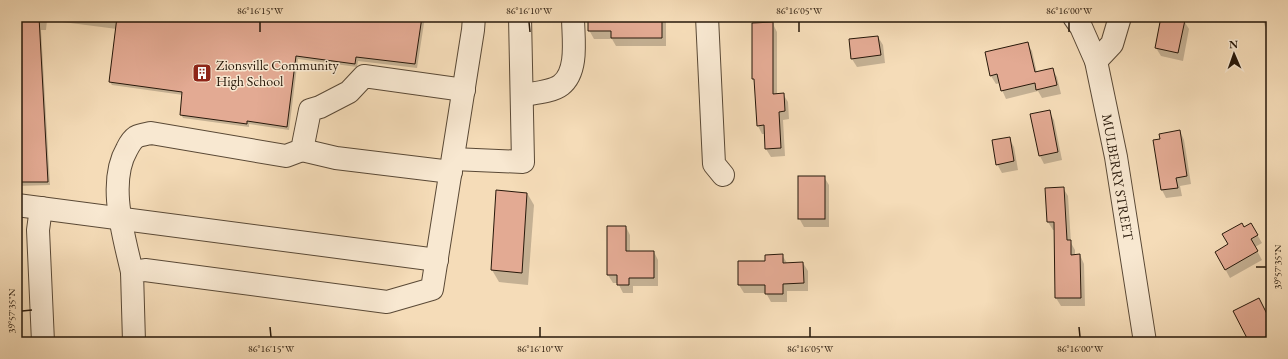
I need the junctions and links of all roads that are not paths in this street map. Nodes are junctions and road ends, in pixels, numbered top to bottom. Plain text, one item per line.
1 (474, 17) edge
2 (520, 17) edge
3 (573, 17) edge
4 (707, 17) edge
5 (1074, 17) edge
6 (1120, 17) edge
7 (1096, 61) junction
8 (464, 90) junction
9 (523, 95) junction
10 (302, 150) junction
11 (452, 166) junction
12 (723, 175) dead end
13 (17, 205) edge
14 (41, 208) junction
15 (120, 218) junction
16 (437, 260) junction
17 (132, 272) junction
18 (43, 342) edge
19 (134, 342) edge
20 (1145, 342) edge

1 - 8 street
2 - 9 street
3 - 9 street
4 - 12 street
5 - 7 street, MULBERRY STREET
6 - 7 street
7 - 20 street, MULBERRY STREET
8 - 10 street
8 - 11 street
9 - 11 street
10 - 11 street
10 - 15 street
11 - 16 street
13 - 14 street
14 - 15 street
14 - 18 street
15 - 16 street
15 - 17 street
16 - 17 street
17 - 19 street

